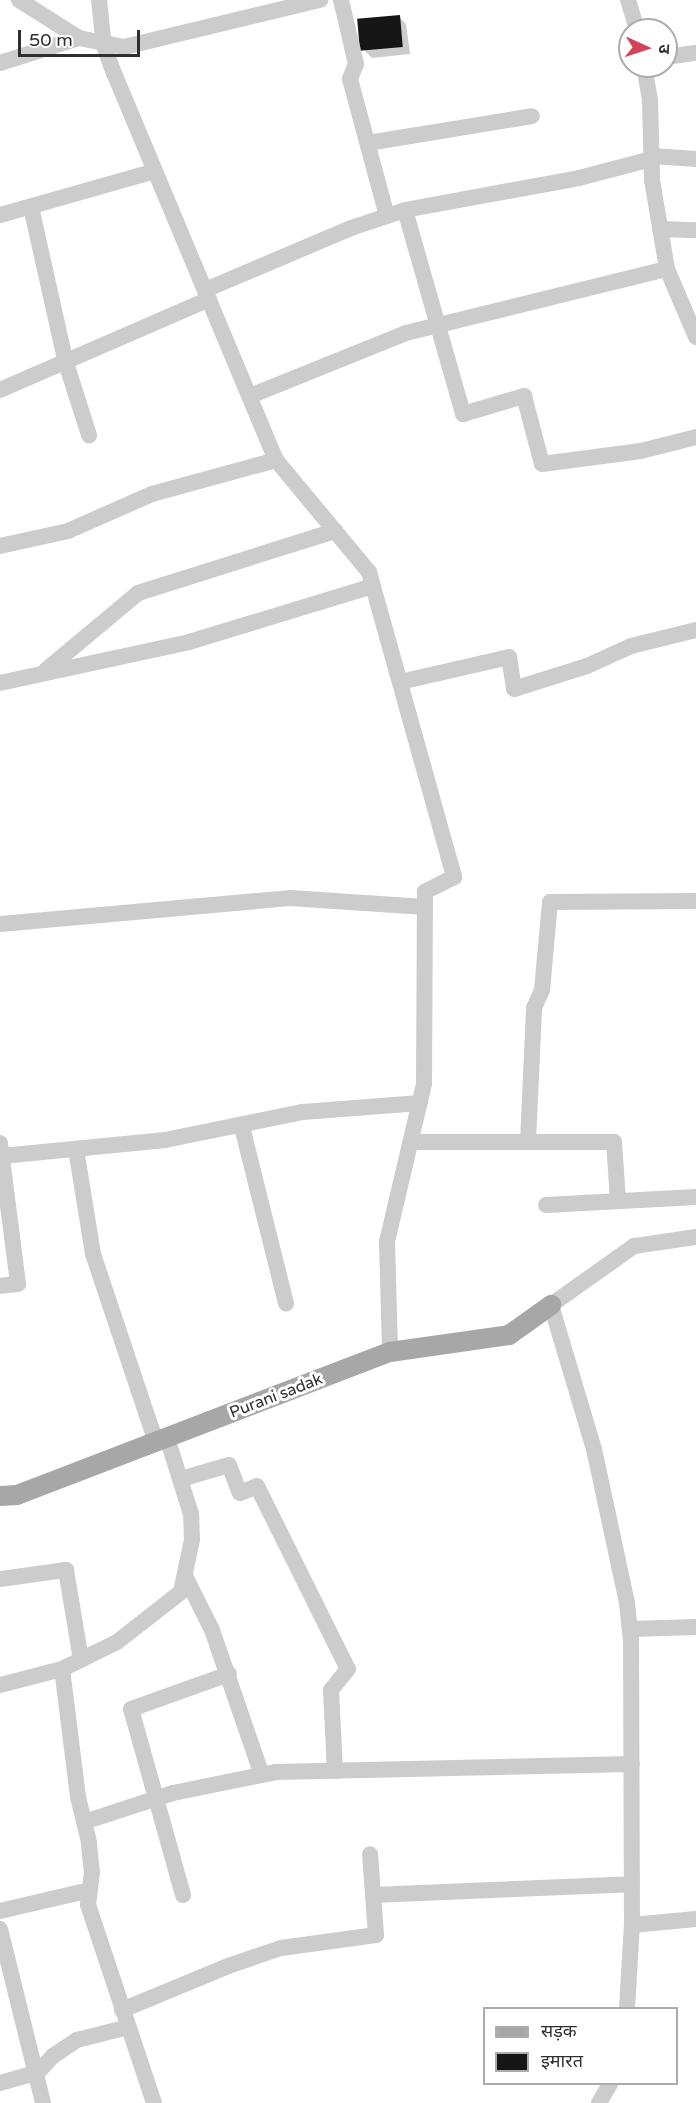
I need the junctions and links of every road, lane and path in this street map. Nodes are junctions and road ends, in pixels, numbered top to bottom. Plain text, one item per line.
1 (18, 0) edge
2 (99, 0) edge
3 (320, 0) edge
4 (341, 0) edge
5 (628, 0) edge
6 (633, 18) edge
7 (79, 38) junction
8 (104, 46) junction
9 (696, 53) edge
10 (678, 55) edge
11 (0, 63) edge
12 (646, 78) edge
13 (532, 116) dead end
14 (368, 143) junction
15 (652, 158) junction
16 (696, 159) edge
17 (155, 171) junction
18 (31, 207) junction
19 (405, 210) junction
20 (0, 215) edge
21 (387, 216) junction
22 (660, 229) junction
23 (696, 230) edge
24 (667, 269) junction
25 (207, 294) junction
26 (440, 325) junction
27 (695, 334) edge
28 (66, 363) junction
29 (0, 390) edge
30 (250, 396) junction
31 (89, 435) dead end
32 (696, 437) edge
33 (276, 460) junction
34 (335, 531) junction
35 (0, 546) edge
36 (373, 586) junction
37 (696, 630) edge
38 (44, 672) junction
39 (400, 681) junction
40 (0, 683) edge
41 (696, 901) edge
42 (425, 907) junction
43 (0, 924) edge
44 (420, 1103) junction
45 (242, 1127) junction
46 (411, 1142) junction
47 (528, 1142) junction
48 (1, 1149) edge
49 (76, 1149) junction
50 (696, 1197) edge
51 (618, 1201) junction
52 (546, 1204) dead end
53 (696, 1238) edge
54 (0, 1286) edge
55 (286, 1304) dead end
56 (551, 1305) junction
57 (390, 1352) junction
58 (161, 1440) junction
59 (181, 1479) junction
60 (0, 1496) edge
61 (186, 1578) junction
62 (0, 1579) edge
63 (696, 1627) edge
64 (630, 1629) junction
65 (81, 1660) junction
66 (62, 1669) junction
67 (229, 1674) junction
68 (0, 1685) edge
69 (632, 1764) junction
70 (335, 1771) junction
71 (262, 1774) junction
72 (156, 1799) junction
73 (84, 1822) junction
74 (370, 1854) dead end
75 (633, 1884) junction
76 (90, 1890) junction
77 (183, 1895) dead end
78 (373, 1895) junction
79 (0, 1911) edge
80 (696, 1919) edge
81 (633, 1925) junction
82 (0, 1929) edge
83 (627, 2007) edge
84 (122, 2010) junction
85 (128, 2027) junction
86 (38, 2072) junction
87 (0, 2083) edge
88 (609, 2085) edge
89 (43, 2103) edge
90 (154, 2103) edge
91 (599, 2103) edge

1 - 7 street
2 - 8 street
3 - 8 street
4 - 14 street
5 - 6 street
7 - 8 street
7 - 11 street
8 - 17 street
9 - 10 street
12 - 15 street
13 - 14 street
14 - 21 street
15 - 16 street
15 - 19 street
15 - 22 street
17 - 18 street
17 - 25 street
18 - 20 street
18 - 28 street
19 - 21 street
19 - 26 street
21 - 25 street
22 - 23 street
22 - 24 street
24 - 26 street
24 - 27 street
25 - 28 street
25 - 30 street
26 - 30 street
26 - 32 street
28 - 29 street
28 - 31 street
30 - 33 street
33 - 34 street
33 - 35 street
34 - 36 street
34 - 38 street
36 - 38 street
36 - 39 street
37 - 39 street
38 - 40 street
39 - 42 street
41 - 47 street
42 - 43 street
42 - 44 street
44 - 45 street
44 - 46 street
45 - 49 street
45 - 55 street
46 - 47 street
46 - 57 street
47 - 51 street
48 - 49 street
48 - 54 street
49 - 58 street
50 - 51 street
51 - 52 street
53 - 56 street
56 - 57 main road, Purani sadak
56 - 64 street
57 - 58 main road, Purani sadak
58 - 59 street
58 - 60 main road, Purani sadak
59 - 61 street
59 - 70 street
61 - 65 street
61 - 67 street
62 - 65 street
63 - 64 street
64 - 69 street
65 - 66 street
66 - 68 street
66 - 73 street
67 - 71 street
67 - 72 street
69 - 70 street
69 - 75 street
70 - 71 street
71 - 72 street
72 - 73 street
72 - 77 street
73 - 76 street
74 - 78 street
75 - 78 street
75 - 81 street
76 - 79 street
76 - 84 street
78 - 84 street
80 - 81 street
81 - 83 street
82 - 86 street
84 - 85 street
85 - 86 street
85 - 90 street
86 - 87 street
86 - 89 street
88 - 91 street

